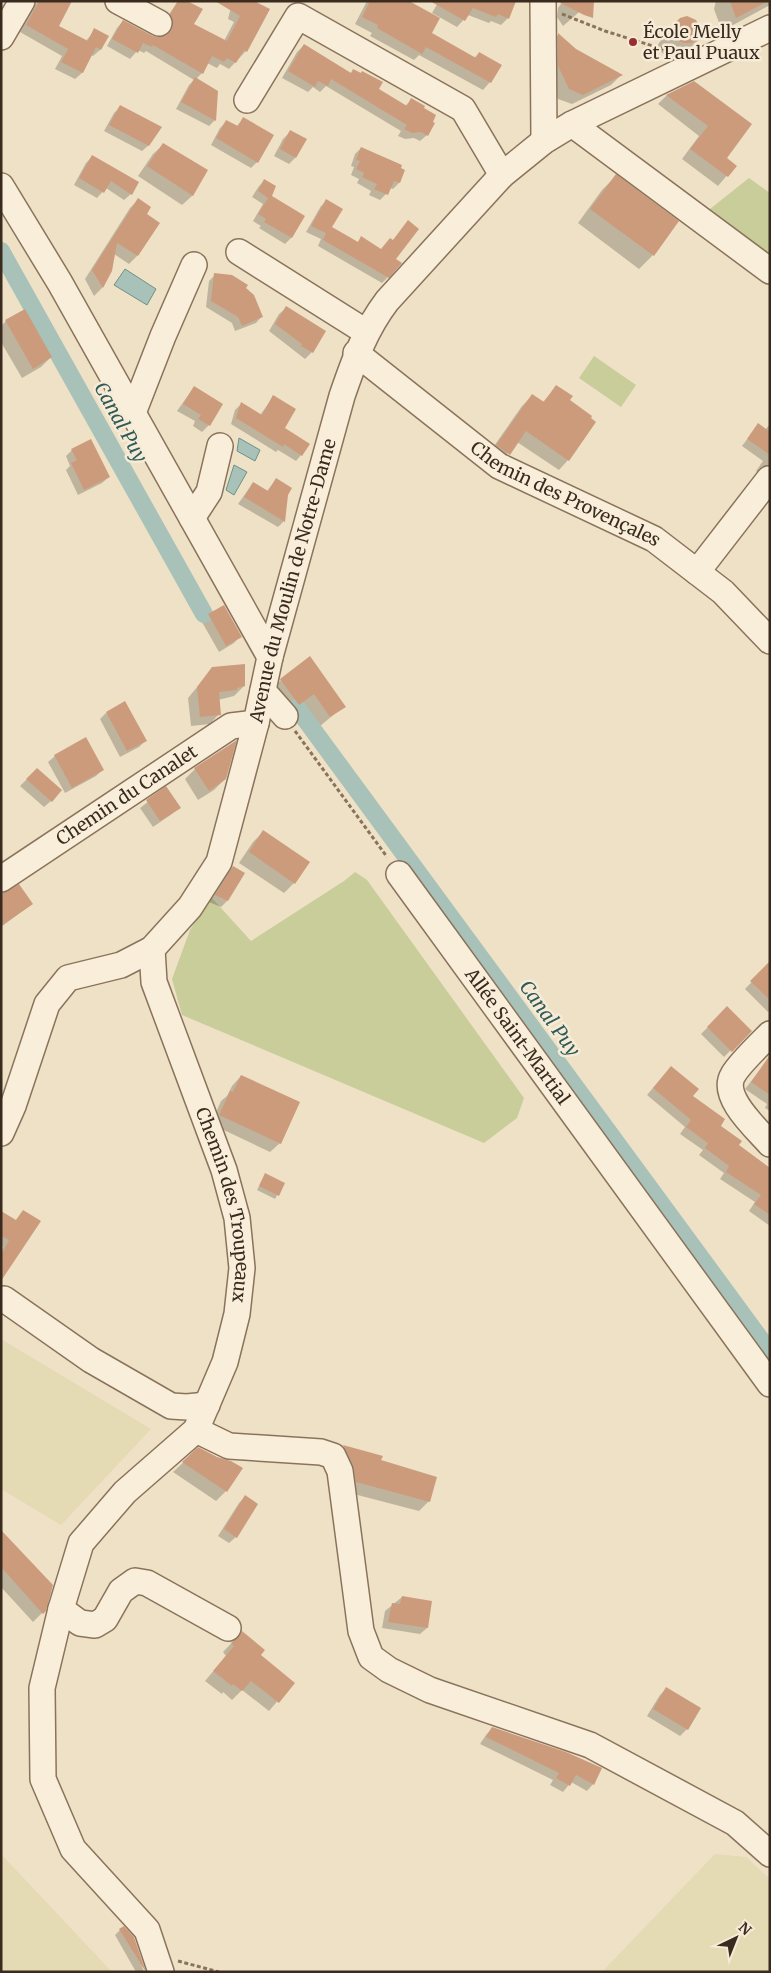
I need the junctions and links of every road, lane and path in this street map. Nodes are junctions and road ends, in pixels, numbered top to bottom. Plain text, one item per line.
1 (22, 1) edge
2 (118, 1) edge
3 (543, 4) edge
4 (159, 23) dead end
5 (770, 28) edge
6 (1, 36) edge
7 (675, 53) dead end
8 (247, 100) dead end
9 (572, 124) junction
10 (544, 141) junction
11 (502, 175) junction
12 (1, 186) edge
13 (239, 252) dead end
14 (194, 265) dead end
15 (770, 271) edge
16 (361, 343) junction
17 (133, 413) junction
18 (220, 446) dead end
19 (769, 479) edge
20 (192, 518) junction
21 (697, 572) junction
22 (770, 641) edge
23 (270, 657) junction
24 (263, 692) junction
25 (285, 716) joint
26 (256, 723) junction
27 (399, 874) joint
28 (1, 879) edge
29 (152, 949) junction
30 (770, 1034) edge
31 (1, 1133) edge
32 (770, 1144) edge
33 (4, 1299) dead end
34 (770, 1384) edge
35 (207, 1405) junction
36 (196, 1430) junction
37 (61, 1609) junction
38 (228, 1628) dead end
39 (770, 1854) edge
40 (159, 1967) edge
41 (219, 1972) edge

1 - 6 street
2 - 4 street
3 - 7 path
3 - 10 street
5 - 9 street, Avenue du Moulin de Notre-Dame
8 - 11 street
9 - 10 street, Avenue du Moulin de Notre-Dame
9 - 15 street
10 - 11 street, Avenue du Moulin de Notre-Dame
11 - 16 street, Avenue du Moulin de Notre-Dame
12 - 17 street
13 - 16 street, Chemin des Provençales
14 - 17 street
16 - 21 street, Chemin des Provençales
16 - 23 street, Avenue du Moulin de Notre-Dame
17 - 20 street
18 - 20 street
19 - 21 street
20 - 23 street
21 - 22 street, Chemin des Provençales
23 - 24 street, Avenue du Moulin de Notre-Dame
24 - 25 street
24 - 26 street, Avenue du Moulin de Notre-Dame
25 - 27 path
26 - 28 street, Chemin du Canalet
26 - 29 street, Avenue du Moulin de Notre-Dame
27 - 34 street, Allée Saint-Martial
29 - 31 street, Avenue du Moulin de Notre-Dame
29 - 35 street, Chemin des Troupeaux
30 - 32 street
33 - 35 street
35 - 36 street, Chemin des Troupeaux
36 - 37 street, Chemin des Troupeaux
36 - 39 street
37 - 38 street
37 - 40 street, Chemin des Troupeaux
40 - 41 path

